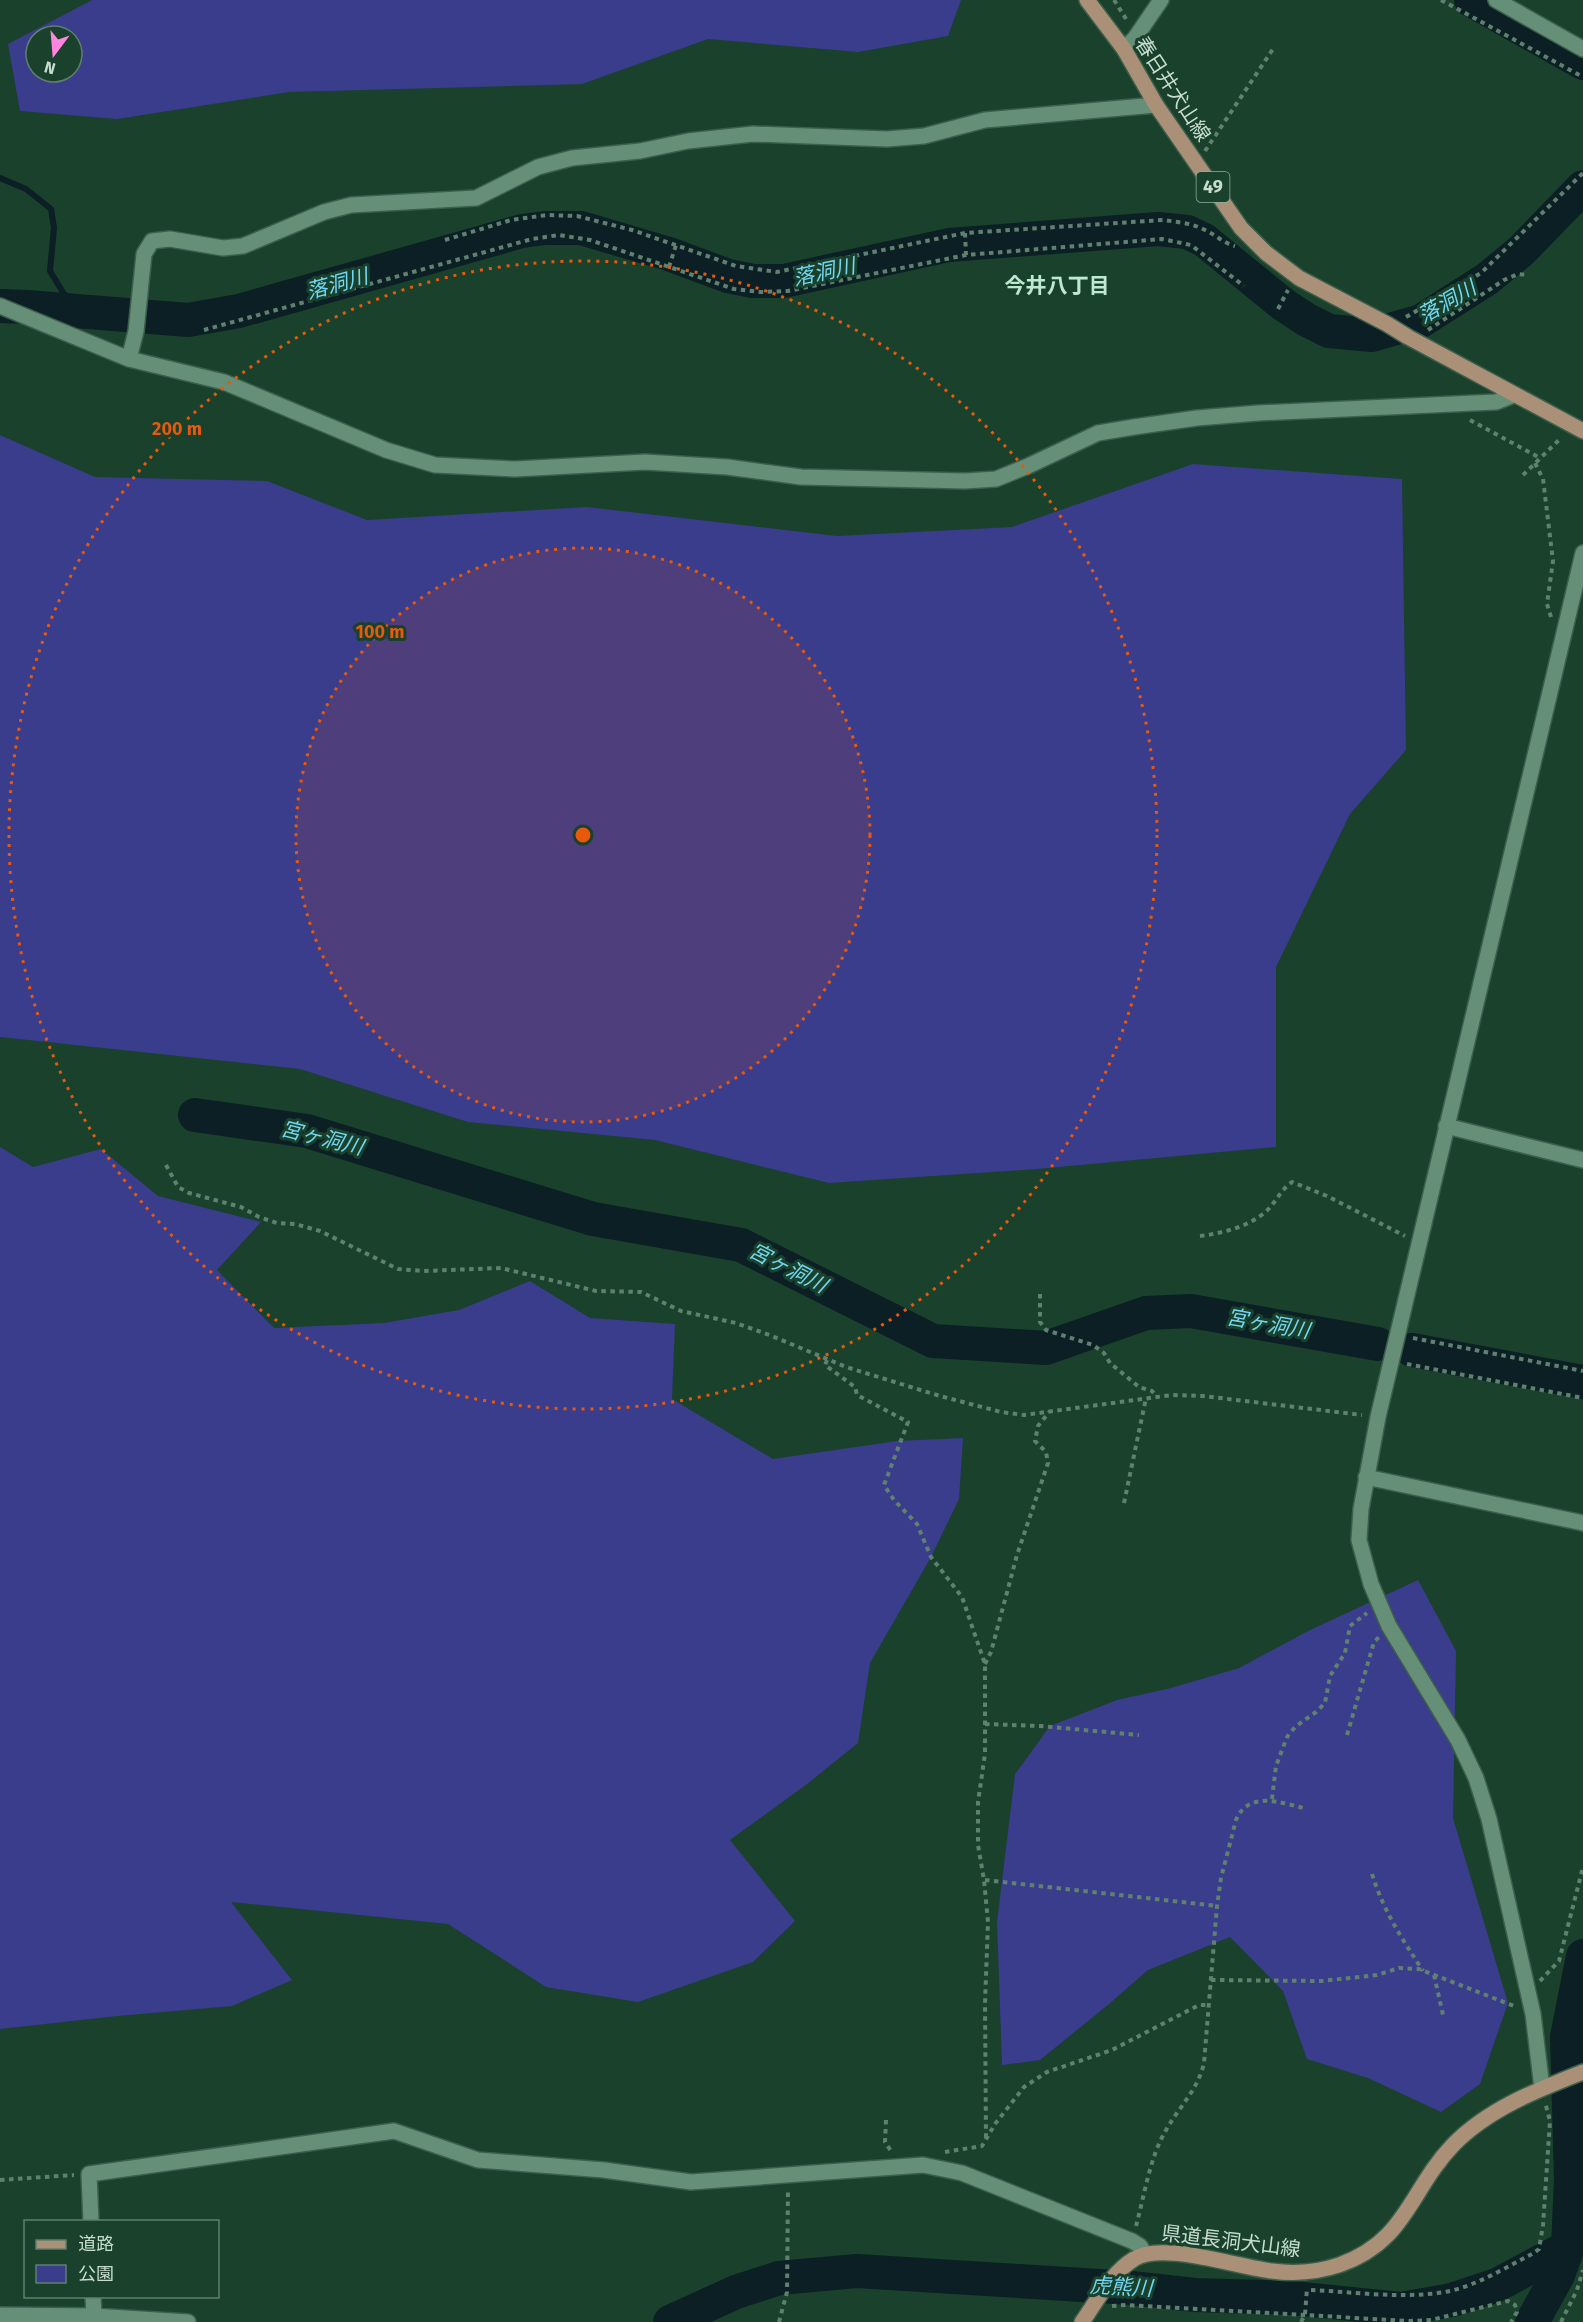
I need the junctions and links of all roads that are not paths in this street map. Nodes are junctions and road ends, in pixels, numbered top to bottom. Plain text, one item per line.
1 (1087, 0) edge
2 (1161, 0) edge
3 (1496, 0) edge
4 (1129, 44) junction
5 (1583, 49) edge
6 (1156, 105) junction
7 (0, 306) edge
8 (129, 358) junction
9 (1514, 395) junction
10 (1578, 429) edge
11 (1583, 553) edge
12 (1446, 1126) junction
13 (1583, 1161) edge
14 (1366, 1477) junction
15 (1583, 1523) edge
16 (1583, 2072) edge
17 (1542, 2088) junction
18 (91, 2220) edge
19 (1144, 2253) junction
20 (93, 2298) edge
21 (0, 2315) edge
22 (94, 2316) junction
23 (188, 2322) edge
24 (1082, 2322) edge

1 - 4 main road, 春日井犬山線 / 49
2 - 4 street
3 - 5 street
4 - 6 main road, 春日井犬山線 / 49
6 - 8 street
6 - 9 main road, 春日井犬山線 / 49
7 - 8 street
8 - 9 street
9 - 10 main road, 春日井犬山線 / 49
11 - 12 street
12 - 13 street
12 - 14 street
14 - 15 street
14 - 17 street
16 - 17 main road, 県道長洞犬山線
17 - 19 main road, 県道長洞犬山線
18 - 19 street
19 - 24 main road, 県道長洞犬山線
20 - 22 street
21 - 22 street
22 - 23 street

